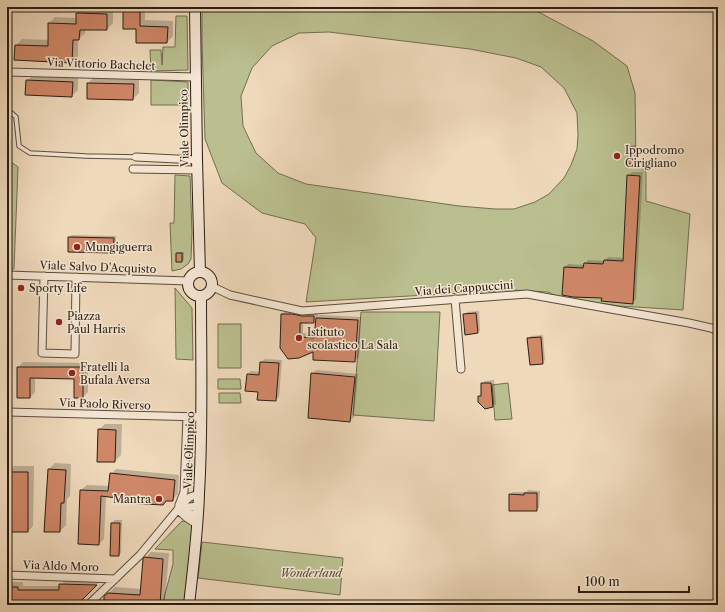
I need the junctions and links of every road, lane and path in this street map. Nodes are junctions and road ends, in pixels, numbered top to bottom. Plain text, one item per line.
1 (194, 7) edge
2 (7, 72) edge
3 (195, 77) junction
4 (7, 108) edge
5 (136, 157) joint
6 (197, 165) junction
7 (133, 169) dead end
8 (200, 272) junction
9 (7, 275) edge
10 (44, 276) junction
11 (76, 277) junction
12 (188, 281) junction
13 (212, 286) junction
14 (200, 296) junction
15 (455, 299) junction
16 (718, 332) edge
17 (461, 369) dead end
18 (7, 412) edge
19 (187, 417) junction
20 (202, 418) junction
21 (199, 494) junction
22 (178, 509) junction
23 (198, 515) junction
24 (7, 575) edge
25 (114, 579) junction
26 (88, 605) edge
27 (189, 605) edge

1 - 3 main road, Viale Olimpico
2 - 3 street, Via Vittorio Bachelet
3 - 6 main road, Viale Olimpico
4 - 5 lane
5 - 6 street
6 - 7 street
6 - 8 main road, Viale Olimpico
8 - 12 main road
8 - 13 main road
9 - 10 street, Viale Salvo D'Acquisto
10 - 11 street, Viale Salvo D'Acquisto
10 - 11 street
11 - 12 street, Viale Salvo D'Acquisto
12 - 14 main road
13 - 14 main road
13 - 15 street, Via dei Cappuccini
14 - 20 main road, Viale Olimpico
15 - 16 street, Via dei Cappuccini
15 - 17 street
18 - 19 street, Via Paolo Riverso
19 - 20 street, Via Paolo Riverso
19 - 22 street
20 - 21 main road, Viale Olimpico
21 - 22 street
21 - 23 main road, Viale Olimpico
22 - 23 street
22 - 23 street
22 - 25 street
23 - 27 main road, Viale Olimpico
24 - 25 street, Via Aldo Moro
25 - 26 street

